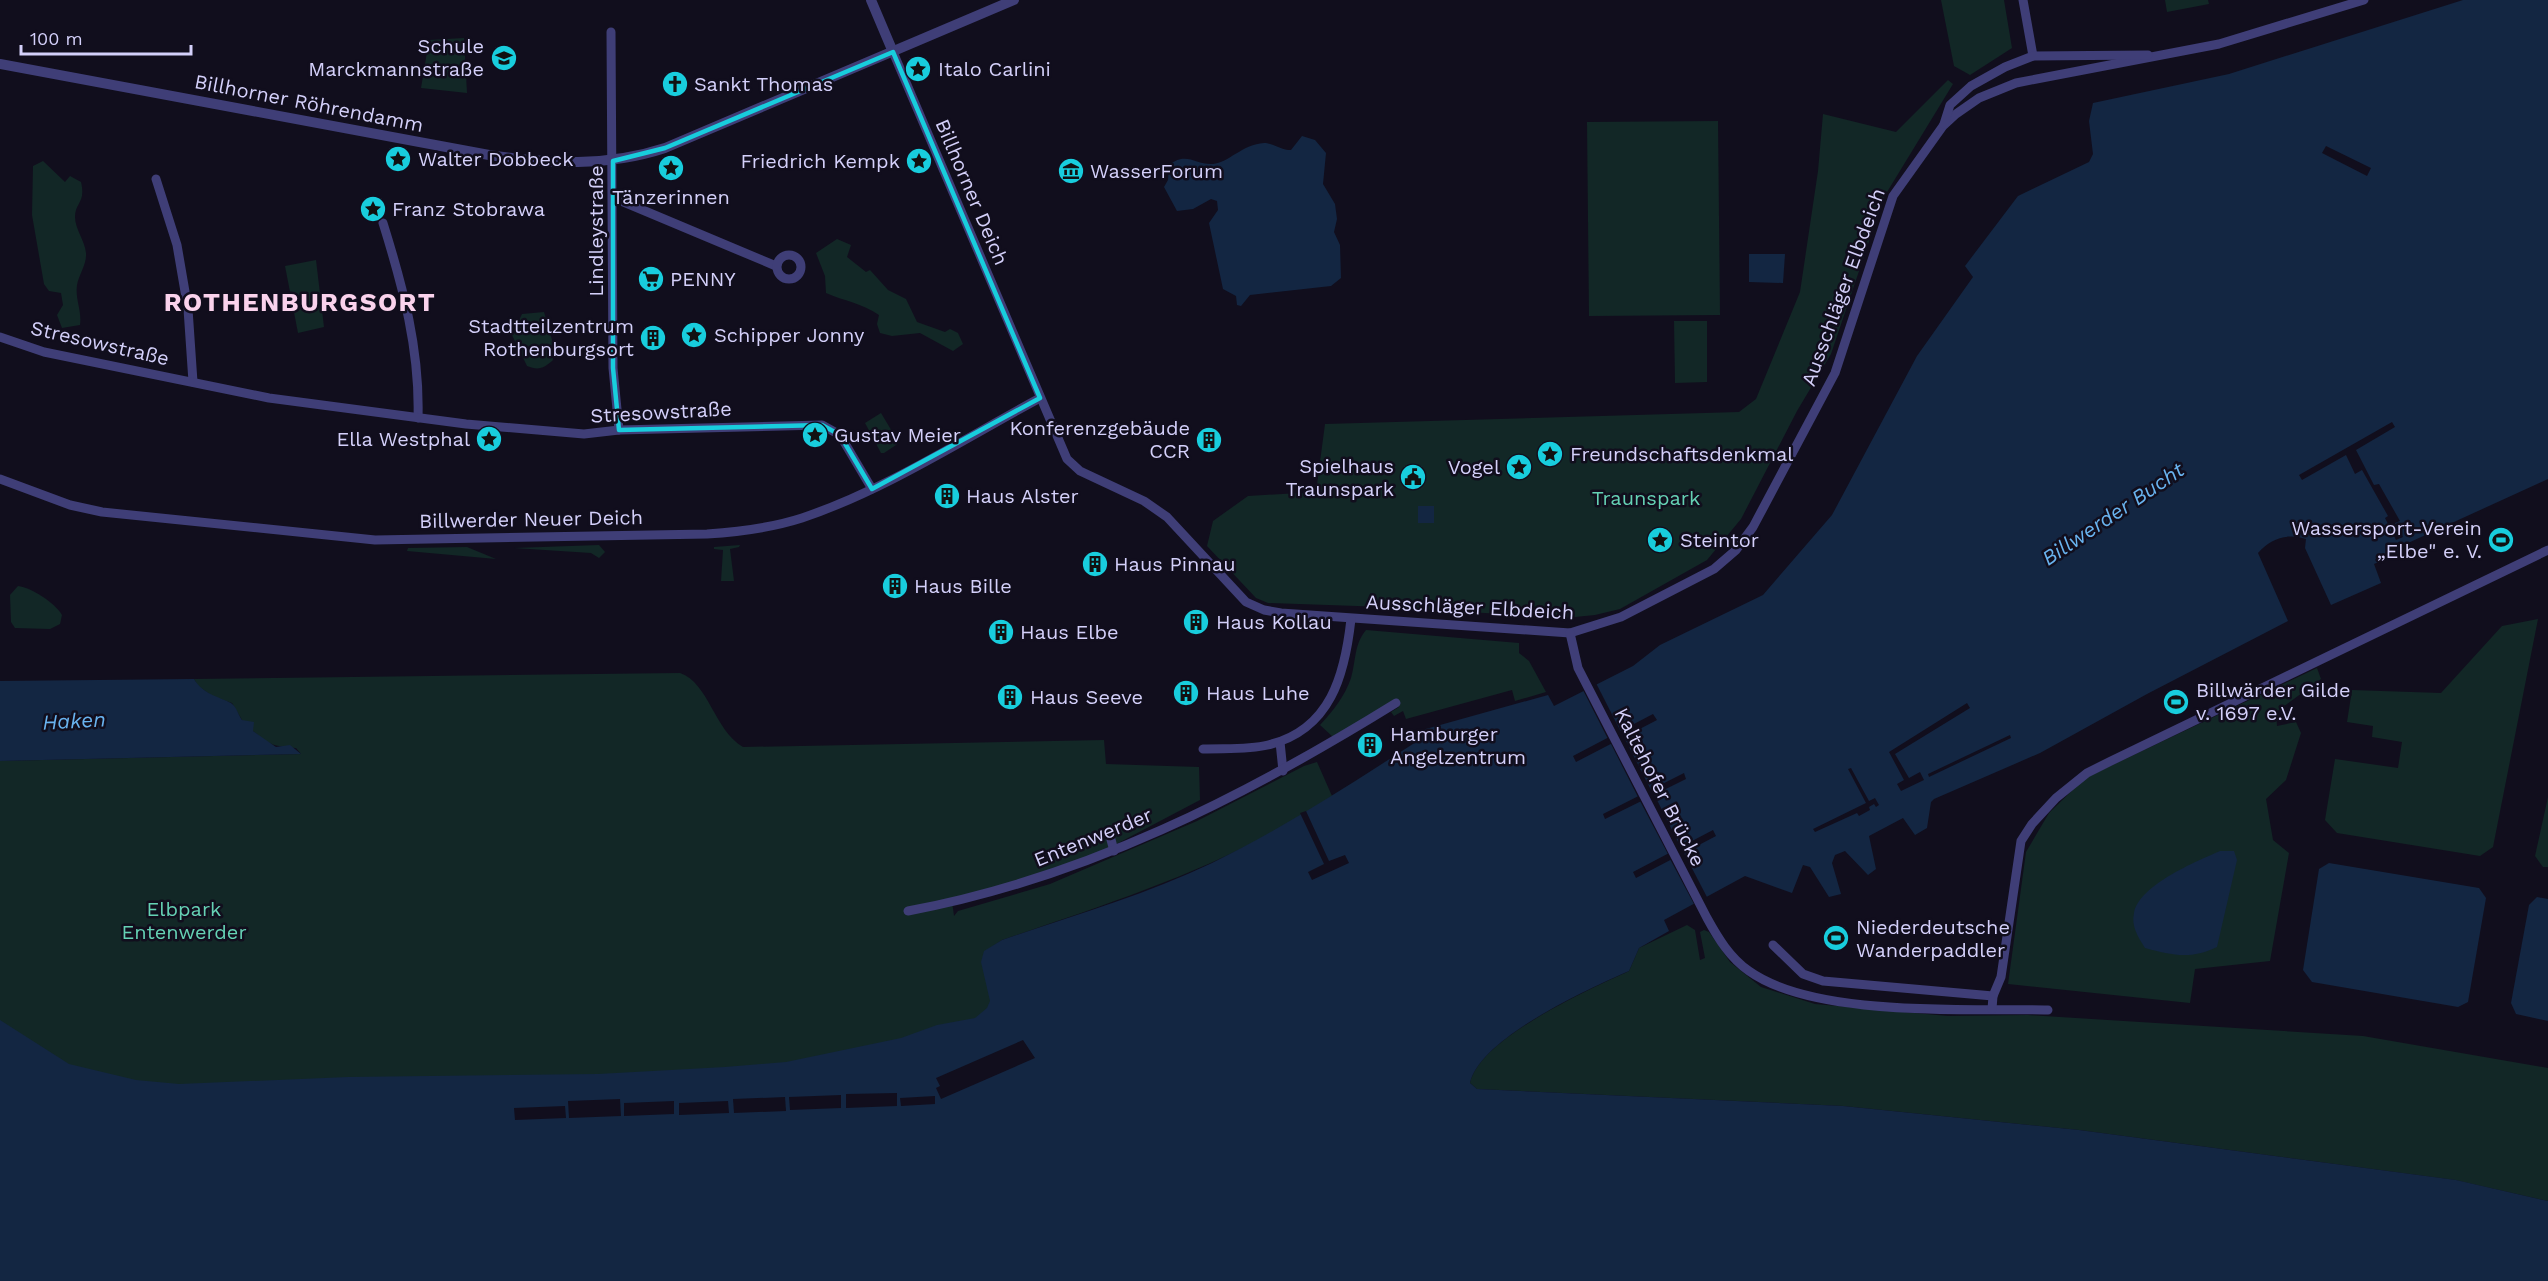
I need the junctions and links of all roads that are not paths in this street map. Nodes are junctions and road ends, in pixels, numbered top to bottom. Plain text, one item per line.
1 (871, 0) edge
2 (1014, 0) edge
3 (2023, 0) edge
4 (2364, 0) edge
5 (611, 32) dead end
6 (893, 52) junction
7 (2033, 56) junction
8 (2165, 56) junction
9 (0, 64) edge
10 (1943, 126) junction
11 (613, 161) junction
12 (156, 179) dead end
13 (614, 198) junction
14 (383, 223) dead end
15 (776, 266) dead end
16 (0, 338) edge
17 (193, 382) junction
18 (1040, 398) junction
19 (418, 418) junction
20 (619, 430) junction
21 (0, 479) edge
22 (872, 489) junction
23 (2548, 550) edge
24 (1351, 619) junction
25 (1570, 633) junction
26 (1395, 703) dead end
27 (1280, 742) junction
28 (1203, 749) dead end
29 (1283, 771) junction
30 (1109, 832) dead end
31 (1114, 851) junction
32 (908, 911) dead end
33 (1773, 945) dead end
34 (1993, 996) junction
35 (1992, 1008) junction
36 (2048, 1010) dead end

1 - 6 street, Billhorner Deich
2 - 6 street, Billhorner Röhrendamm
3 - 7 street
4 - 8 street, Ausschläger Elbdeich
5 - 11 street, Lindleystraße
6 - 11 street, Billhorner Röhrendamm
6 - 18 street, Billhorner Deich
7 - 8 street
7 - 10 street
8 - 10 street, Ausschläger Elbdeich
9 - 11 street, Billhorner Röhrendamm
10 - 25 street, Ausschläger Elbdeich
11 - 13 street, Lindleystraße
12 - 17 street, Stresowstraße
13 - 15 street
13 - 20 street, Lindleystraße
14 - 19 street
16 - 17 street, Stresowstraße
17 - 19 street, Stresowstraße
18 - 22 street, Billwerder Neuer Deich
18 - 24 street, Ausschläger Elbdeich
19 - 20 street, Stresowstraße
20 - 22 street, Stresowstraße
21 - 22 street, Billwerder Neuer Deich
23 - 34 street
24 - 25 street, Ausschläger Elbdeich
24 - 27 street
25 - 35 street, Kaltehofer Brücke
26 - 29 street, Entenwerder
27 - 28 street
27 - 29 street
29 - 31 street, Entenwerder
30 - 31 street
31 - 32 street, Entenwerder
33 - 34 street
34 - 35 street
35 - 36 street, Kaltehofer Brücke

